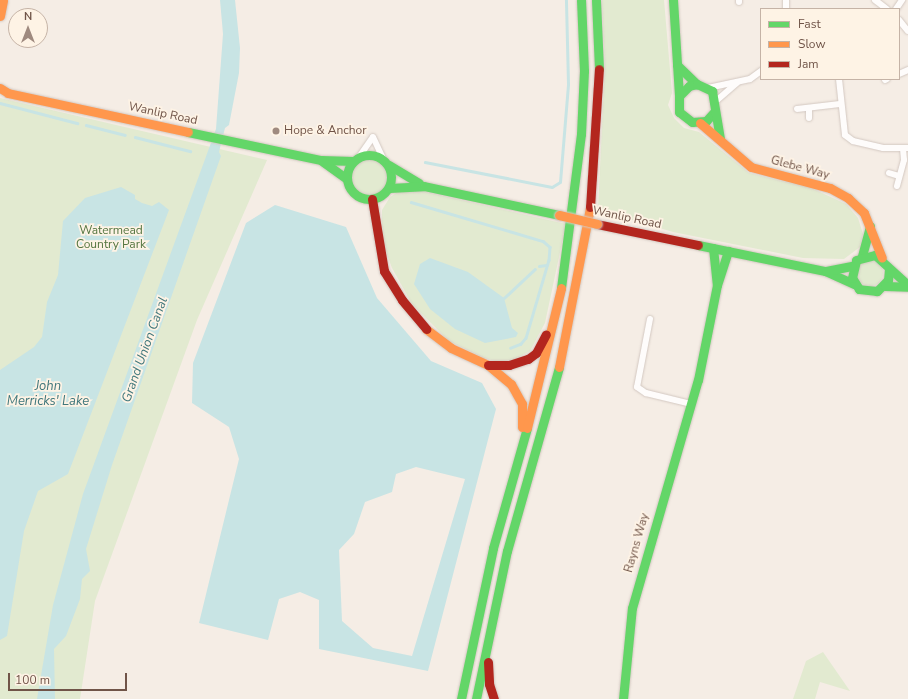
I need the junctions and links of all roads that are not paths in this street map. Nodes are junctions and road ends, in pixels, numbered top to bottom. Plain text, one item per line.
1 (3, 0) edge
2 (581, 0) edge
3 (596, 0) edge
4 (673, 0) edge
5 (875, 0) edge
6 (886, 8) edge
7 (0, 16) edge
8 (900, 21) edge
9 (908, 31) edge
10 (677, 65) junction
11 (760, 72) edge
12 (839, 80) edge
13 (739, 82) junction
14 (697, 84) junction
15 (0, 88) edge
16 (708, 88) junction
17 (679, 96) junction
18 (716, 101) junction
19 (840, 104) junction
20 (798, 108) dead end
21 (809, 108) junction
22 (715, 111) junction
23 (809, 118) dead end
24 (700, 123) junction
25 (720, 139) junction
26 (905, 148) edge
27 (356, 159) junction
28 (321, 160) junction
29 (385, 160) junction
30 (889, 173) dead end
31 (899, 176) junction
32 (347, 179) junction
33 (424, 186) junction
34 (897, 186) dead end
35 (389, 188) junction
36 (372, 200) junction
37 (870, 226) junction
38 (713, 248) junction
39 (728, 251) junction
40 (862, 256) junction
41 (882, 258) junction
42 (852, 266) junction
43 (888, 269) junction
44 (825, 271) junction
45 (854, 284) junction
46 (717, 285) junction
47 (885, 286) junction
48 (908, 286) edge
49 (558, 310) junction
50 (650, 319) dead end
51 (488, 365) junction
52 (691, 404) junction
53 (515, 469) junction
54 (490, 633) junction
55 (626, 696) edge
56 (461, 699) edge
57 (476, 699) edge
58 (494, 699) edge

1 - 7 main road
2 - 49 main road
3 - 54 main road
4 - 10 main road
5 - 6 street
8 - 9 street
10 - 14 main road
10 - 17 main road
11 - 13 street
12 - 19 street
13 - 16 street
13 - 18 street
14 - 16 main road
14 - 17 main road
15 - 28 main road, Wanlip Road
16 - 18 main road
17 - 24 main road
18 - 22 main road
19 - 21 street
19 - 26 street
20 - 21 street
21 - 23 street
22 - 24 main road
22 - 25 main road
24 - 25 main road, Glebe Way
25 - 37 main road, Glebe Way
26 - 31 street
27 - 28 main road, Wanlip Road
27 - 29 main road
27 - 29 street
27 - 32 main road
28 - 32 main road, Wanlip Road
29 - 33 main road, Wanlip Road
29 - 35 main road
30 - 31 street
31 - 34 street
32 - 36 main road
33 - 35 main road, Wanlip Road
33 - 38 main road, Wanlip Road, bridge
35 - 36 main road
36 - 51 main road
37 - 40 main road
37 - 41 main road, Glebe Way
38 - 39 main road, Wanlip Road
38 - 46 main road, Rayns Way
39 - 44 main road, Wanlip Road
39 - 46 main road, Rayns Way
40 - 41 main road
40 - 42 main road
41 - 43 main road
42 - 44 main road, Wanlip Road
42 - 45 main road
43 - 47 main road
43 - 48 main road
44 - 45 main road, Wanlip Road
45 - 47 main road
46 - 52 main road, Rayns Way
47 - 48 main road
49 - 51 main road
49 - 53 main road
50 - 52 street
51 - 53 main road
52 - 55 main road, Rayns Way
53 - 56 main road
54 - 57 main road
54 - 58 main road

